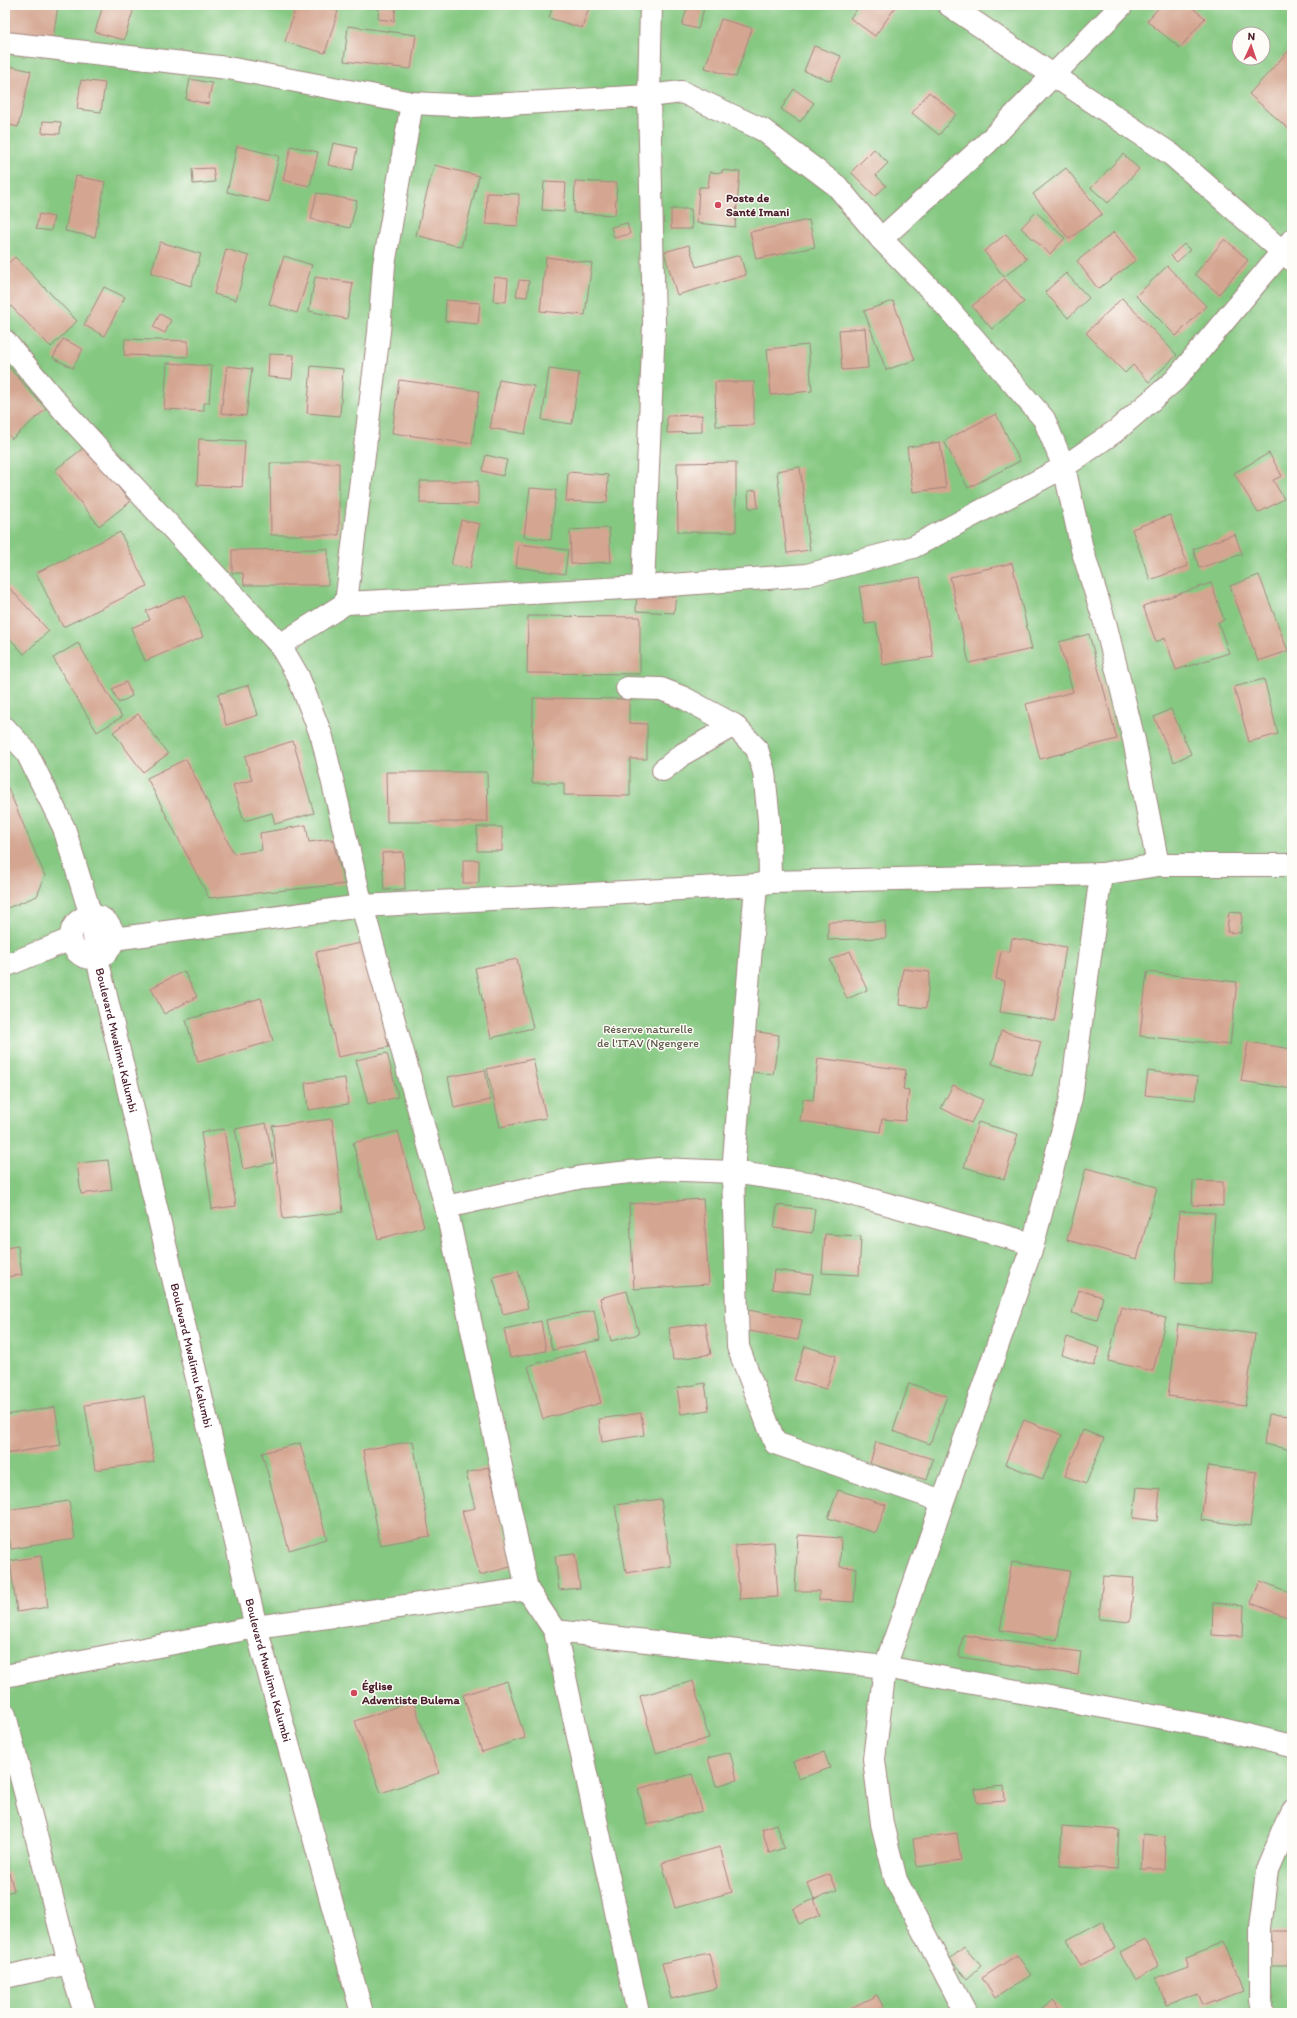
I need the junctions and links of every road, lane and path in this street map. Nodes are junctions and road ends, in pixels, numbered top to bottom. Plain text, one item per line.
1 (651, 5) edge
2 (949, 5) edge
3 (1122, 5) edge
4 (5, 42) edge
5 (1052, 75) junction
6 (649, 96) junction
7 (412, 103) junction
8 (881, 239) junction
9 (1289, 250) edge
10 (5, 341) edge
11 (1064, 467) junction
12 (643, 587) junction
13 (346, 603) junction
14 (280, 644) junction
15 (627, 688) dead end
16 (734, 725) junction
17 (5, 728) edge
18 (663, 770) dead end
19 (1158, 865) junction
20 (1292, 865) edge
21 (1101, 874) junction
22 (763, 884) junction
23 (362, 906) junction
24 (92, 916) junction
25 (71, 939) junction
26 (113, 939) junction
27 (97, 958) junction
28 (5, 966) edge
29 (733, 1172) junction
30 (446, 1208) junction
31 (1033, 1244) junction
32 (942, 1501) junction
33 (527, 1589) junction
34 (256, 1627) junction
35 (555, 1631) junction
36 (884, 1667) junction
37 (5, 1676) edge
38 (5, 1715) edge
39 (1292, 1746) edge
40 (1292, 1811) edge
41 (69, 1962) junction
42 (5, 1977) edge
43 (85, 2013) edge
44 (362, 2013) edge
45 (638, 2013) edge
46 (966, 2013) edge
47 (1262, 2013) edge

1 - 6 street
2 - 5 street
3 - 5 street
4 - 7 street
5 - 8 street
5 - 9 street
6 - 7 street
6 - 8 street
6 - 12 street
7 - 13 street
8 - 11 street
9 - 11 street
10 - 14 street
11 - 12 street
11 - 19 street
12 - 13 street
13 - 14 street
14 - 23 street
15 - 16 street
16 - 18 street
16 - 22 street
17 - 24 street
19 - 20 street
19 - 21 street
21 - 22 street
21 - 31 street
22 - 23 street
22 - 29 street
23 - 26 street
23 - 30 street
24 - 25 street
24 - 26 street
24 - 27 street
25 - 27 street
25 - 28 street
26 - 27 street, Boulevard Mwalimu Kalumbi
27 - 34 street, Boulevard Mwalimu Kalumbi
29 - 30 street
29 - 31 street
29 - 32 street
30 - 33 street
31 - 32 street
32 - 36 street
33 - 34 street
33 - 35 street
34 - 37 street
34 - 44 street, Boulevard Mwalimu Kalumbi
35 - 36 street
35 - 45 street
36 - 39 street
36 - 46 street
38 - 41 street
40 - 47 street
41 - 42 street
41 - 43 street

